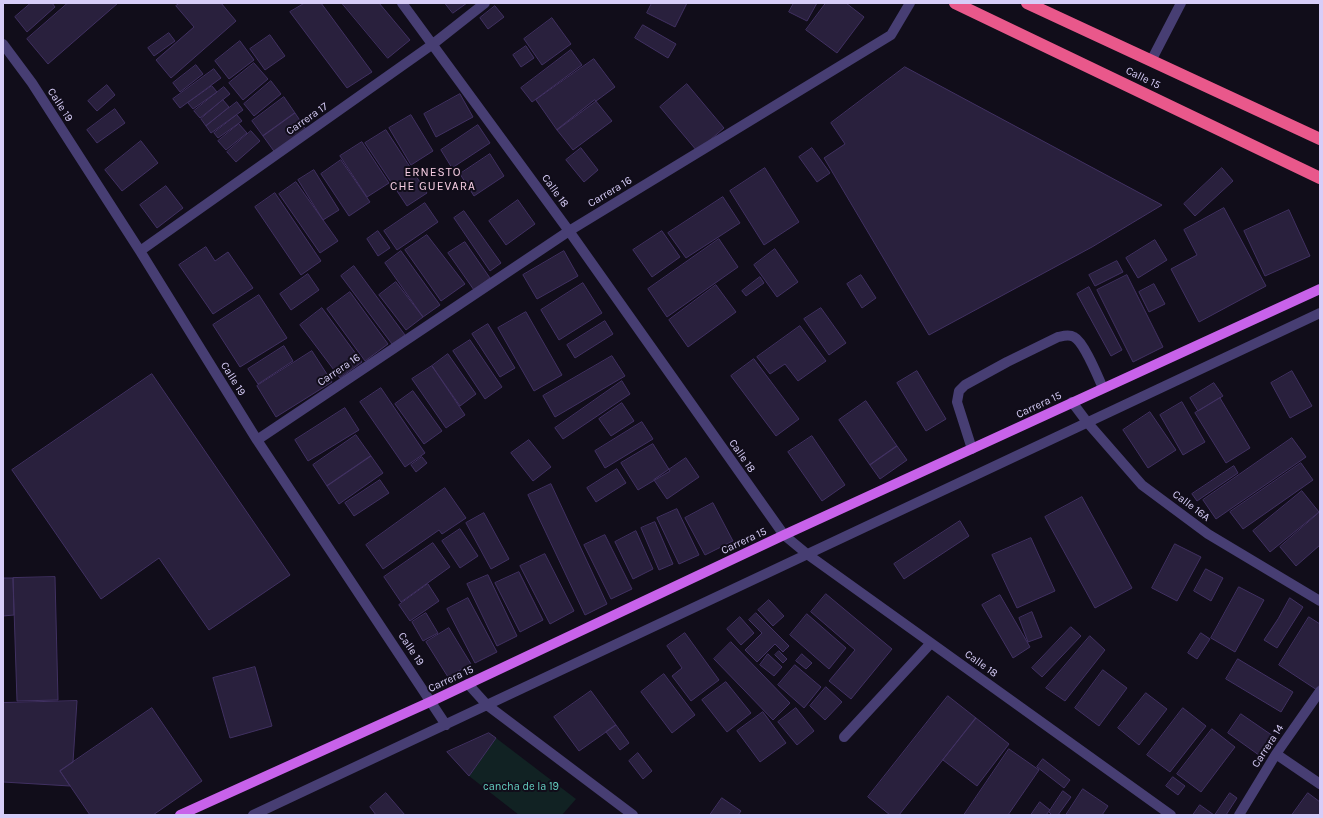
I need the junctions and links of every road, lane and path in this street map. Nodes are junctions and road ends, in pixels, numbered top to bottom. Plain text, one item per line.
1 (402, 3) edge
2 (485, 3) edge
3 (910, 3) edge
4 (955, 3) edge
5 (1028, 3) edge
6 (1181, 3) edge
7 (3, 44) edge
8 (433, 44) junction
9 (1151, 61) junction
10 (1320, 139) edge
11 (1320, 178) edge
12 (569, 231) junction
13 (140, 251) junction
14 (1320, 289) edge
15 (1320, 313) edge
16 (1103, 388) junction
17 (1072, 402) junction
18 (1087, 422) junction
19 (257, 440) junction
20 (972, 449) junction
21 (784, 535) junction
22 (807, 554) junction
23 (1320, 601) edge
24 (931, 643) junction
25 (468, 684) junction
26 (1320, 691) edge
27 (432, 701) junction
28 (487, 706) junction
29 (446, 725) junction
30 (844, 737) dead end
31 (1276, 754) junction
32 (1320, 784) edge
33 (180, 815) edge
34 (254, 815) edge
35 (633, 815) edge
36 (1171, 815) edge
37 (1239, 815) edge

1 - 8 street, Calle 18
2 - 8 street, Carrera 17
3 - 12 street, Carrera 16
4 - 11 highway, Calle 15
5 - 9 highway, Calle 15
6 - 9 street
7 - 13 street, Calle 19
8 - 12 street, Calle 18
8 - 13 street, Carrera 17
9 - 10 highway, Calle 15
12 - 19 street, Carrera 16
12 - 21 street, Calle 18
13 - 19 street, Calle 19
14 - 16 main road, Carrera 15
15 - 18 street
16 - 17 main road, Carrera 15
16 - 20 street
17 - 18 street, Calle 16A
17 - 20 main road, Carrera 15
18 - 22 street
18 - 23 street, Calle 16A
19 - 27 street, Calle 19
20 - 21 main road, Carrera 15
21 - 22 street, Calle 18
21 - 25 main road, Carrera 15
22 - 24 street, Calle 18
22 - 28 street
24 - 30 street
24 - 36 street, Calle 18
25 - 27 main road, Carrera 15
25 - 28 street
26 - 31 street, Carrera 14
27 - 29 street, Calle 19
27 - 33 main road, Carrera 15
28 - 29 street
28 - 35 street
29 - 34 street
31 - 32 street
31 - 37 street, Carrera 14

